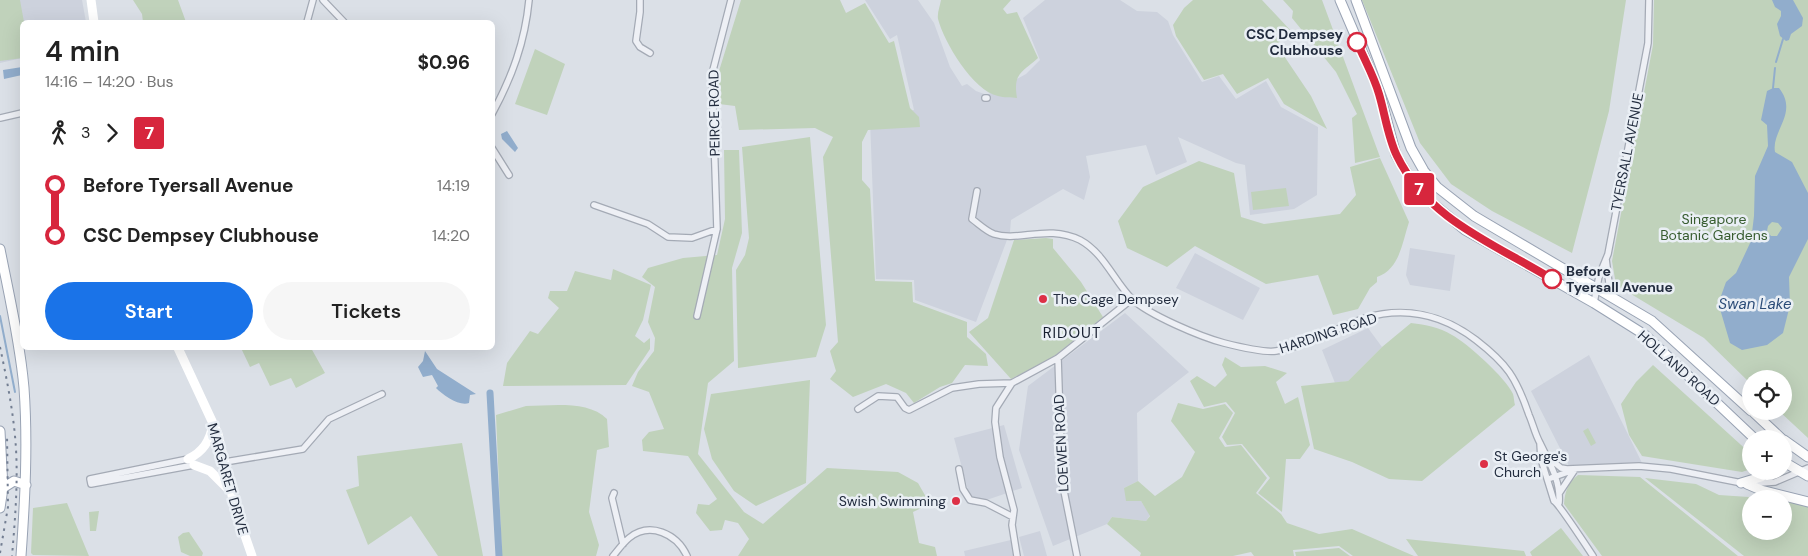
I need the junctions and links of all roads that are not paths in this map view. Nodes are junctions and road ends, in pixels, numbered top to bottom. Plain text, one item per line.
1 (91, 0) edge
2 (313, 0) edge
3 (324, 0) edge
4 (528, 0) edge
5 (640, 0) edge
6 (731, 0) edge
7 (1340, 0) edge
8 (1356, 0) edge
9 (1649, 0) edge
10 (94, 20) edge
11 (308, 20) edge
12 (342, 20) edge
13 (650, 53) dead end
14 (495, 109) edge
15 (20, 114) edge
16 (0, 118) edge
17 (495, 153) edge
18 (509, 175) dead end
19 (977, 191) dead end
20 (594, 206) dead end
21 (718, 229) junction
22 (0, 249) edge
23 (1606, 259) junction
24 (1598, 287) junction
25 (1608, 293) junction
26 (1132, 299) junction
27 (1594, 303) junction
28 (697, 316) dead end
29 (179, 350) edge
30 (1058, 358) junction
31 (1012, 383) junction
32 (382, 394) dead end
33 (1742, 402) edge
34 (858, 409) dead end
35 (1762, 420) edge
36 (213, 421) junction
37 (1745, 430) edge
38 (1772, 430) edge
39 (0, 431) edge
40 (1540, 443) junction
41 (1792, 446) edge
42 (1548, 456) junction
43 (1808, 457) edge
44 (191, 462) junction
45 (225, 462) junction
46 (1792, 466) edge
47 (959, 469) dead end
48 (1575, 470) junction
49 (1805, 472) edge
50 (1555, 477) junction
51 (1547, 480) junction
52 (1754, 480) edge
53 (1744, 484) junction
54 (26, 485) junction
55 (3, 488) junction
56 (231, 492) junction
57 (614, 493) dead end
58 (1560, 494) junction
59 (1808, 502) edge
60 (1559, 503) junction
61 (0, 508) edge
62 (1013, 517) junction
63 (623, 544) junction
64 (21, 556) edge
65 (252, 556) edge
66 (613, 556) edge
67 (688, 556) edge
68 (1017, 556) edge
69 (1077, 556) edge
70 (1593, 556) edge

1 - 10 main road
2 - 11 street
3 - 12 street
4 - 14 street
5 - 13 street
6 - 21 street, PEIRCE ROAD
7 - 27 main road, HOLLAND ROAD
8 - 24 main road, HOLLAND ROAD
9 - 23 street, TYERSALL AVENUE
15 - 16 street
17 - 18 street
19 - 26 street, HARDING ROAD
20 - 21 street
21 - 28 street, PEIRCE ROAD
22 - 54 main road
23 - 24 street, TYERSALL AVENUE
23 - 25 street
24 - 25 main road, HOLLAND ROAD
24 - 27 street, TYERSALL AVENUE
25 - 33 main road, HOLLAND ROAD
26 - 30 street
26 - 40 street, HARDING ROAD
27 - 37 main road, HOLLAND ROAD
29 - 36 main road, MARGARET DRIVE
30 - 31 street
30 - 69 street, LOEWEN ROAD
31 - 34 street
31 - 62 street
32 - 45 street
35 - 38 main road, HOLLAND ROAD
36 - 44 main road
36 - 45 main road, MARGARET DRIVE
39 - 55 main road
40 - 42 street, HARDING ROAD
40 - 51 street, HARDING ROAD
41 - 43 main road, HOLLAND ROAD
42 - 48 street
42 - 50 street, HARDING ROAD
44 - 44 street, MARGARET DRIVE
44 - 56 main road
45 - 56 main road, MARGARET DRIVE
46 - 49 main road
47 - 62 street
48 - 50 street
48 - 53 street
48 - 58 street
49 - 53 street
50 - 51 street
50 - 58 street, HARDING ROAD
51 - 60 street, HARDING ROAD
52 - 53 main road
53 - 59 main road
54 - 55 main road
54 - 64 main road
55 - 61 main road
56 - 65 main road, MARGARET DRIVE
57 - 63 street
58 - 60 street
60 - 70 street, HARDING ROAD
62 - 68 street
63 - 66 street
63 - 67 street

